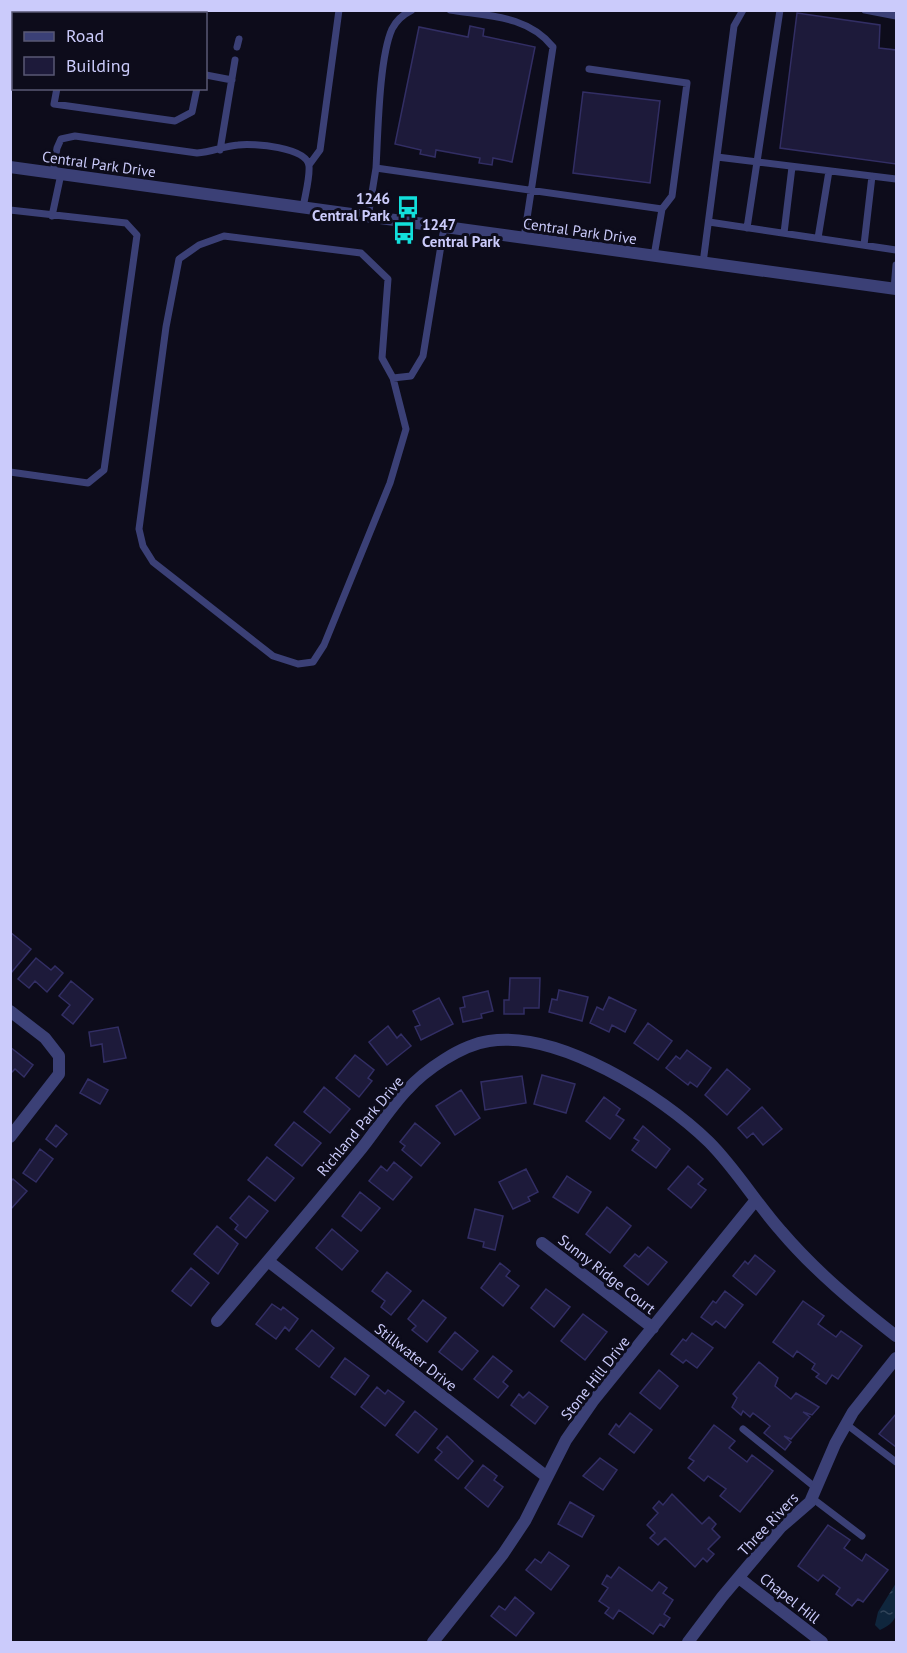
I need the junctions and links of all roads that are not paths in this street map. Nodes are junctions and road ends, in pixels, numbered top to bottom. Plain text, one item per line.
1 (339, 10) edge
2 (412, 10) edge
3 (450, 10) edge
4 (743, 10) edge
5 (780, 10) edge
6 (865, 10) edge
7 (897, 16) edge
8 (238, 39) dead end
9 (237, 47) dead end
10 (235, 60) dead end
11 (589, 69) dead end
12 (207, 75) edge
13 (232, 80) junction
14 (57, 90) edge
15 (197, 90) edge
16 (220, 150) junction
17 (717, 157) junction
18 (757, 162) junction
19 (309, 165) junction
20 (10, 167) edge
21 (792, 167) junction
22 (376, 168) junction
23 (829, 171) junction
24 (57, 174) junction
25 (872, 176) junction
26 (897, 179) edge
27 (532, 189) junction
28 (303, 208) junction
29 (662, 209) junction
30 (10, 210) edge
31 (52, 216) junction
32 (368, 217) junction
33 (709, 222) junction
34 (444, 227) junction
35 (747, 228) junction
36 (784, 233) junction
37 (524, 238) junction
38 (818, 238) junction
39 (864, 245) junction
40 (897, 250) edge
41 (654, 256) junction
42 (703, 262) junction
43 (897, 265) edge
44 (895, 289) edge
45 (393, 378) junction
46 (10, 472) edge
47 (10, 1011) edge
48 (10, 1137) edge
49 (755, 1201) junction
50 (542, 1243) dead end
51 (268, 1260) junction
52 (217, 1322) dead end
53 (653, 1328) junction
54 (897, 1336) edge
55 (897, 1358) edge
56 (846, 1424) junction
57 (743, 1429) dead end
58 (897, 1462) edge
59 (547, 1477) junction
60 (814, 1493) junction
61 (862, 1536) dead end
62 (739, 1578) junction
63 (433, 1642) edge
64 (688, 1642) edge
65 (822, 1642) edge

1 - 19 lane
2 - 22 lane
3 - 27 lane
4 - 17 lane
5 - 18 lane
6 - 7 lane
8 - 9 lane
10 - 13 lane
11 - 29 lane
12 - 13 lane
13 - 16 lane
14 - 15 lane
16 - 19 lane
16 - 24 lane
17 - 18 lane
17 - 33 lane
18 - 21 lane
18 - 35 lane
19 - 28 lane
20 - 24 street, Central Park Drive
21 - 23 lane
21 - 36 lane
22 - 27 lane
22 - 32 lane
23 - 25 lane
23 - 38 lane
24 - 28 street, Central Park Drive
24 - 31 lane
25 - 26 lane
25 - 39 lane
27 - 29 lane
27 - 37 lane
28 - 32 street, Central Park Drive
29 - 41 lane
30 - 31 lane
31 - 46 lane
32 - 34 street, Central Park Drive
33 - 35 lane
33 - 42 lane
34 - 37 street, Central Park Drive
34 - 45 lane
35 - 36 lane
36 - 38 lane
37 - 41 street, Central Park Drive
38 - 39 lane
39 - 40 lane
41 - 42 street, Central Park Drive
42 - 44 street, Central Park Drive
43 - 44 lane
45 - 45 lane
47 - 48 street
49 - 51 street, Richland Park Drive
49 - 53 street, Stone Hill Drive
49 - 54 street, Richland Park Drive
50 - 53 street, Sunny Ridge Court
51 - 52 street, Richland Park Drive
51 - 59 street, Stillwater Drive
53 - 59 street, Stone Hill Drive
55 - 56 street, Three Rivers
56 - 58 lane
56 - 60 street, Three Rivers
57 - 60 lane
59 - 63 street, Stone Hill Drive
60 - 61 lane
60 - 62 street, Three Rivers
62 - 64 street, Three Rivers
62 - 65 street, Chapel Hill

